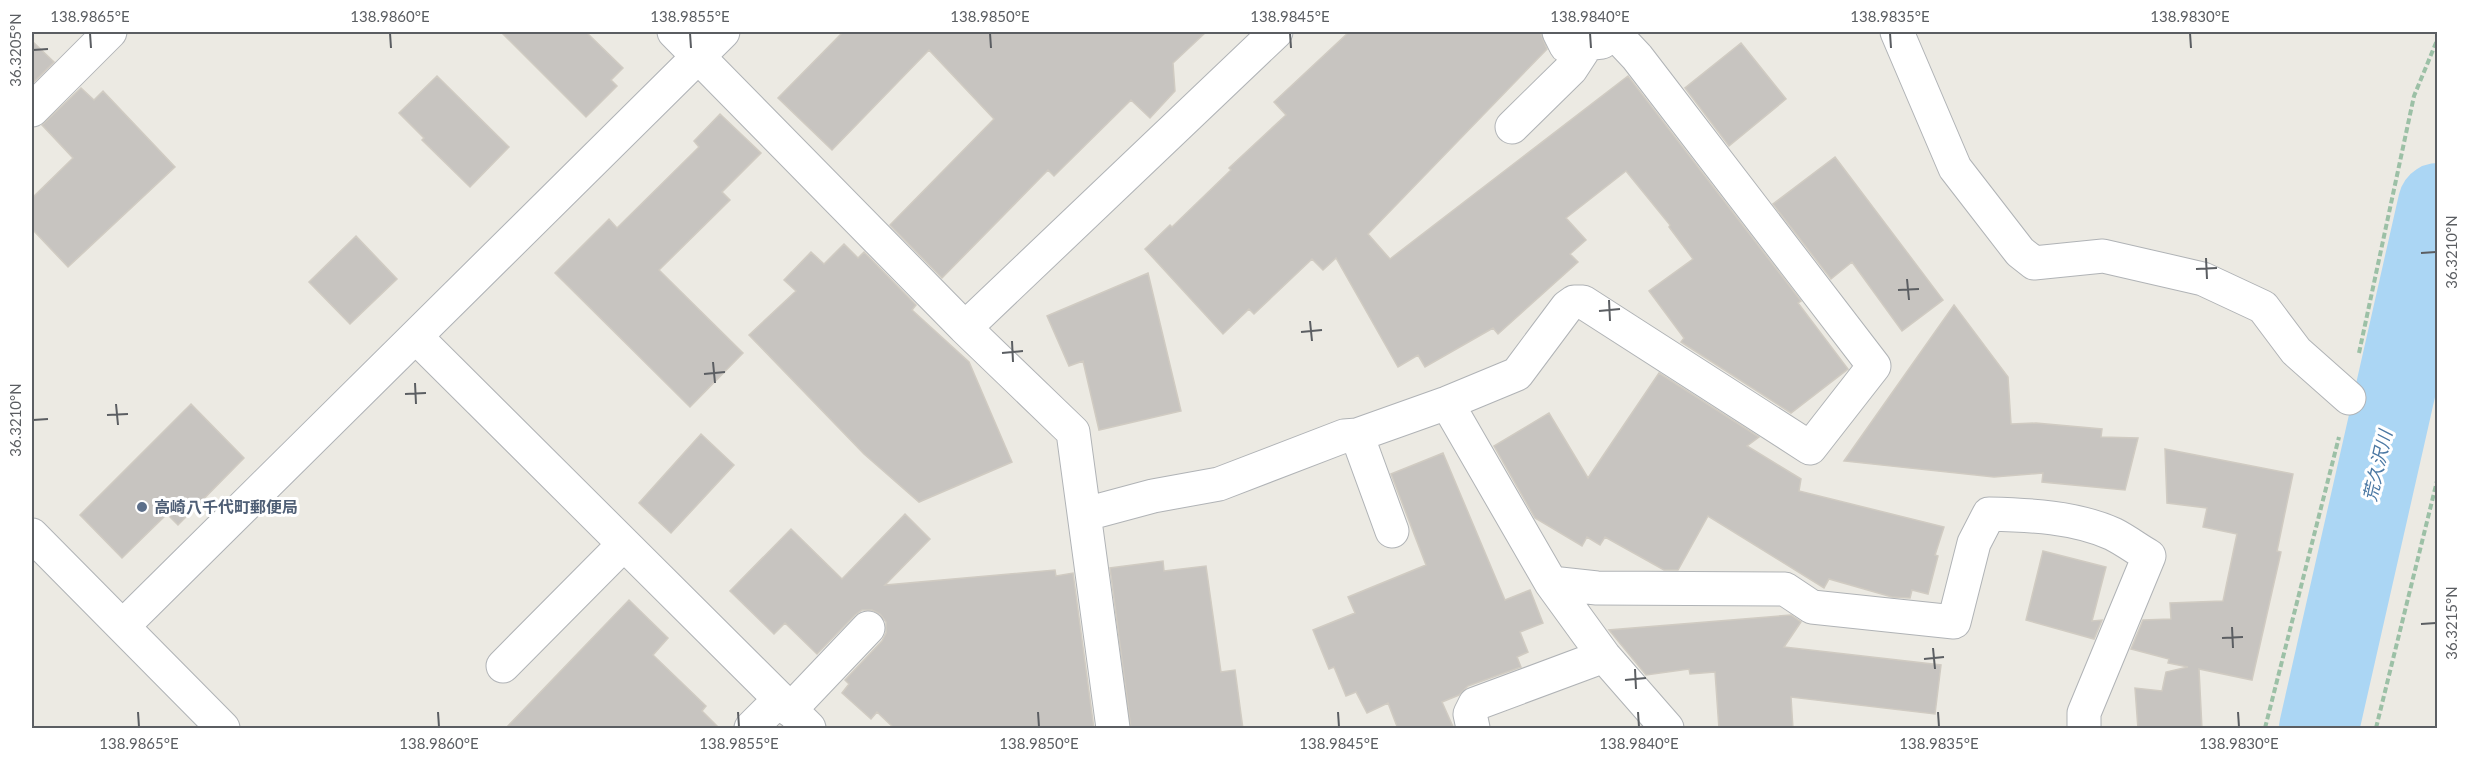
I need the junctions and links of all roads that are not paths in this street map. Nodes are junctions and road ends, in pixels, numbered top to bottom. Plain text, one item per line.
1 (111, 32) edge
2 (674, 32) edge
3 (723, 32) edge
4 (1276, 32) edge
5 (1897, 32) edge
6 (1621, 36) edge
7 (1574, 37) edge
8 (697, 57) junction
9 (32, 110) edge
10 (1512, 127) dead end
11 (965, 328) junction
12 (416, 337) junction
13 (2349, 398) dead end
14 (1447, 403) junction
15 (1357, 435) junction
16 (1086, 514) junction
17 (1392, 531) dead end
18 (32, 535) edge
19 (624, 544) junction
20 (1551, 583) junction
21 (123, 626) junction
22 (868, 628) dead end
23 (1604, 656) junction
24 (503, 666) dead end
25 (793, 712) edge
26 (223, 729) edge
27 (751, 729) edge
28 (1113, 729) edge
29 (1473, 729) edge
30 (1667, 729) edge
31 (2084, 729) edge

1 - 9 street
2 - 8 street
3 - 8 street
4 - 11 street
5 - 13 street
6 - 7 street
6 - 14 street
7 - 10 street
8 - 11 street
8 - 12 street
11 - 16 street
12 - 19 street
12 - 21 street
14 - 15 street
14 - 20 street
15 - 16 street
15 - 17 street
16 - 28 street
18 - 21 street
19 - 24 street
19 - 25 street
20 - 23 street
20 - 31 street
21 - 26 street
22 - 25 street
23 - 29 street
23 - 30 street
25 - 27 street

